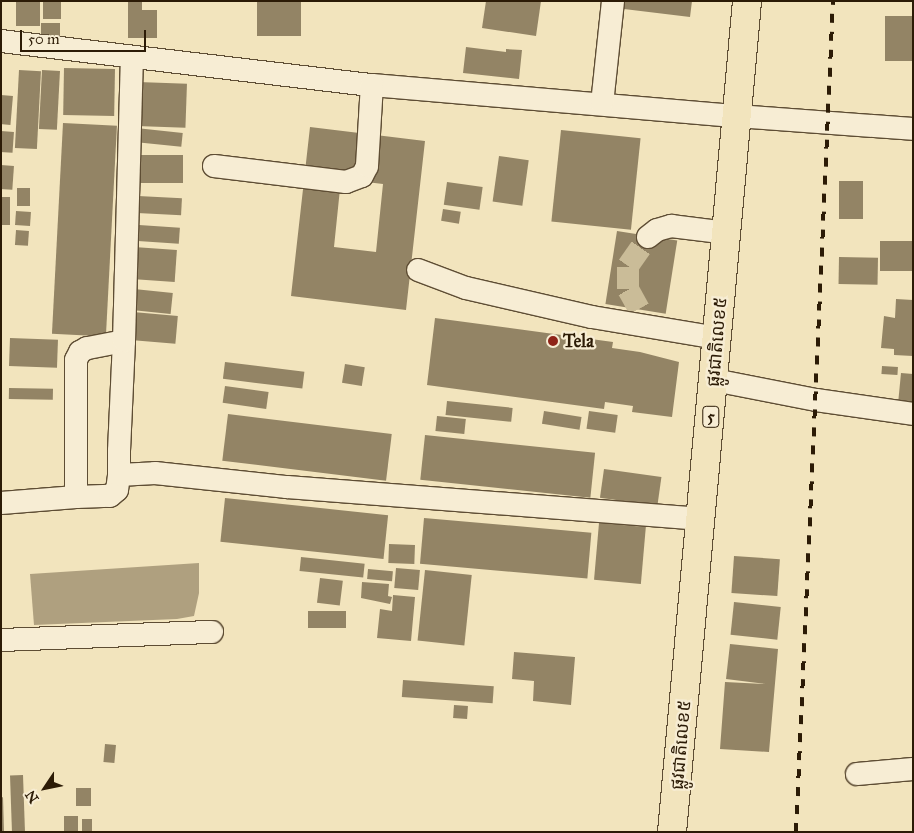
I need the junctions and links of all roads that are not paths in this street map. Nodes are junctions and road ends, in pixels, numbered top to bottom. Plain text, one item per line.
1 (613, 1) edge
2 (747, 1) edge
3 (1, 41) edge
4 (132, 56) junction
5 (372, 86) junction
6 (602, 104) junction
7 (737, 116) junction
8 (913, 128) edge
9 (214, 166) dead end
10 (727, 233) junction
11 (648, 237) tunnel mouth
12 (418, 270) dead end
13 (639, 309) tunnel mouth
14 (718, 331) junction
15 (124, 341) junction
16 (714, 380) junction
17 (913, 414) edge
18 (120, 475) junction
19 (76, 498) junction
20 (1, 503) edge
21 (702, 519) junction
22 (212, 632) dead end
23 (1, 640) edge
24 (913, 768) edge
25 (857, 774) dead end
26 (672, 832) edge

1 - 6 street
2 - 7 highway, ផ្លូវជាតិលេខ៥ / 5
3 - 4 street
4 - 5 street
4 - 15 street
5 - 6 street
5 - 9 street
6 - 7 street
7 - 8 street
7 - 10 highway, ផ្លូវជាតិលេខ៥ / 5
10 - 11 street
10 - 14 highway, ផ្លូវជាតិលេខ៥ / 5
12 - 14 street
13 - 14 street
14 - 16 highway, ផ្លូវជាតិលេខ៥ / 5
15 - 18 street
15 - 19 street
16 - 17 street
16 - 21 highway, ផ្លូវជាតិលេខ៥ / 5
18 - 19 street
18 - 21 street
19 - 20 street
21 - 26 highway, ផ្លូវជាតិលេខ៥ / 5
22 - 23 street
24 - 25 street

